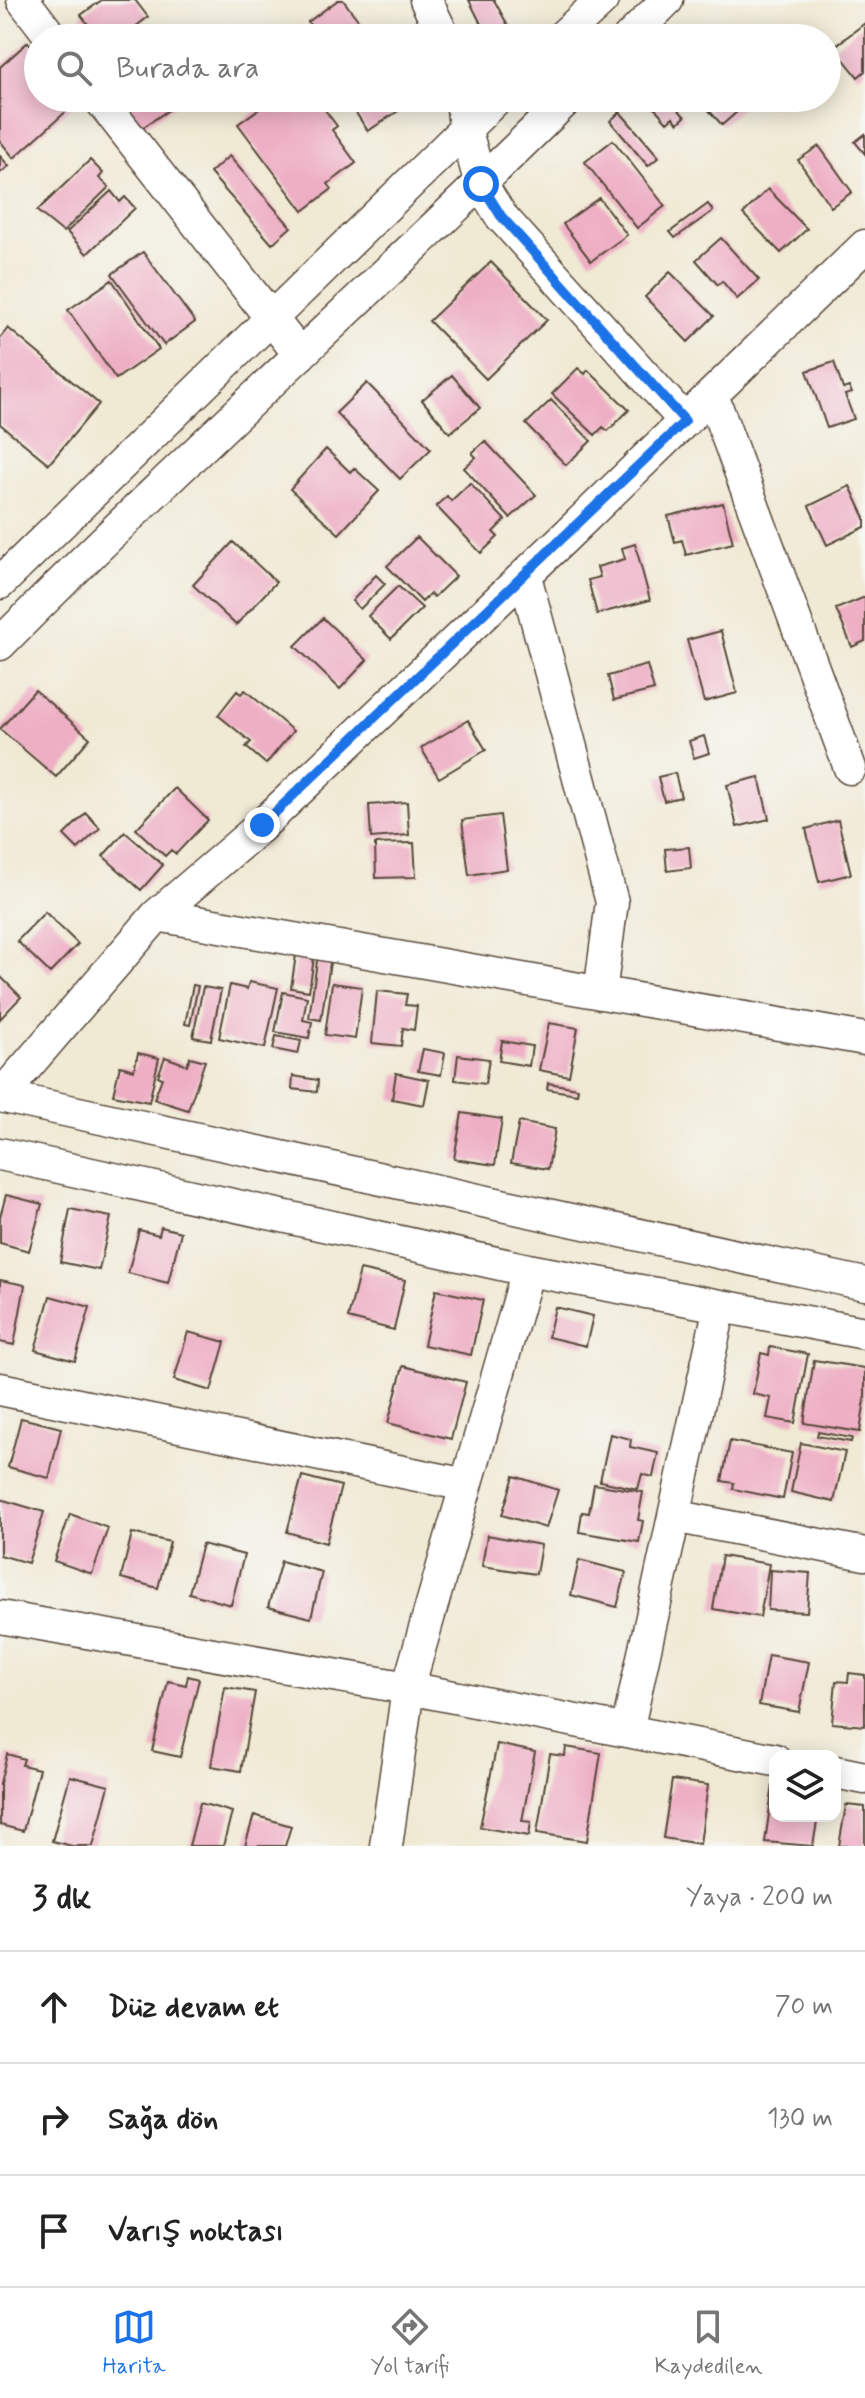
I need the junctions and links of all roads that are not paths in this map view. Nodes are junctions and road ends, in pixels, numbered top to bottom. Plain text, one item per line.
1 (16, 0) edge
2 (23, 0) edge
3 (426, 0) edge
4 (602, 0) edge
5 (667, 0) edge
6 (0, 17) edge
7 (41, 24) edge
8 (437, 24) edge
9 (576, 24) edge
10 (643, 24) edge
11 (110, 112) edge
12 (554, 112) edge
13 (464, 113) edge
14 (481, 184) junction
15 (865, 246) edge
16 (271, 318) junction
17 (300, 355) junction
18 (712, 395) junction
19 (685, 421) junction
20 (525, 576) junction
21 (0, 583) edge
22 (0, 644) edge
23 (850, 768) dead end
24 (157, 915) junction
25 (600, 993) junction
26 (865, 1039) edge
27 (1, 1096) edge
28 (0, 1154) edge
29 (528, 1270) junction
30 (865, 1284) edge
31 (720, 1306) junction
32 (865, 1333) edge
33 (0, 1389) edge
34 (466, 1485) junction
35 (674, 1516) junction
36 (865, 1554) edge
37 (0, 1617) edge
38 (408, 1688) junction
39 (627, 1731) junction
40 (769, 1759) edge
41 (841, 1773) edge
42 (865, 1778) edge
43 (386, 1846) edge

1 - 6 street
2 - 7 street
3 - 8 street
4 - 9 street
5 - 10 street
11 - 16 street
12 - 14 street
13 - 14 street
13 - 16 street
14 - 17 street
14 - 19 street
15 - 18 street
16 - 17 street
16 - 21 street
17 - 22 street
18 - 19 street
18 - 23 street
19 - 20 street
20 - 24 street
20 - 25 street
24 - 25 street
24 - 27 street
25 - 26 street
27 - 30 street
28 - 29 street
29 - 31 street
29 - 34 street
31 - 32 street
31 - 35 street
33 - 34 street
34 - 38 street
35 - 36 street
35 - 39 street
37 - 38 street
38 - 39 street
38 - 43 street
39 - 40 street
41 - 42 street

